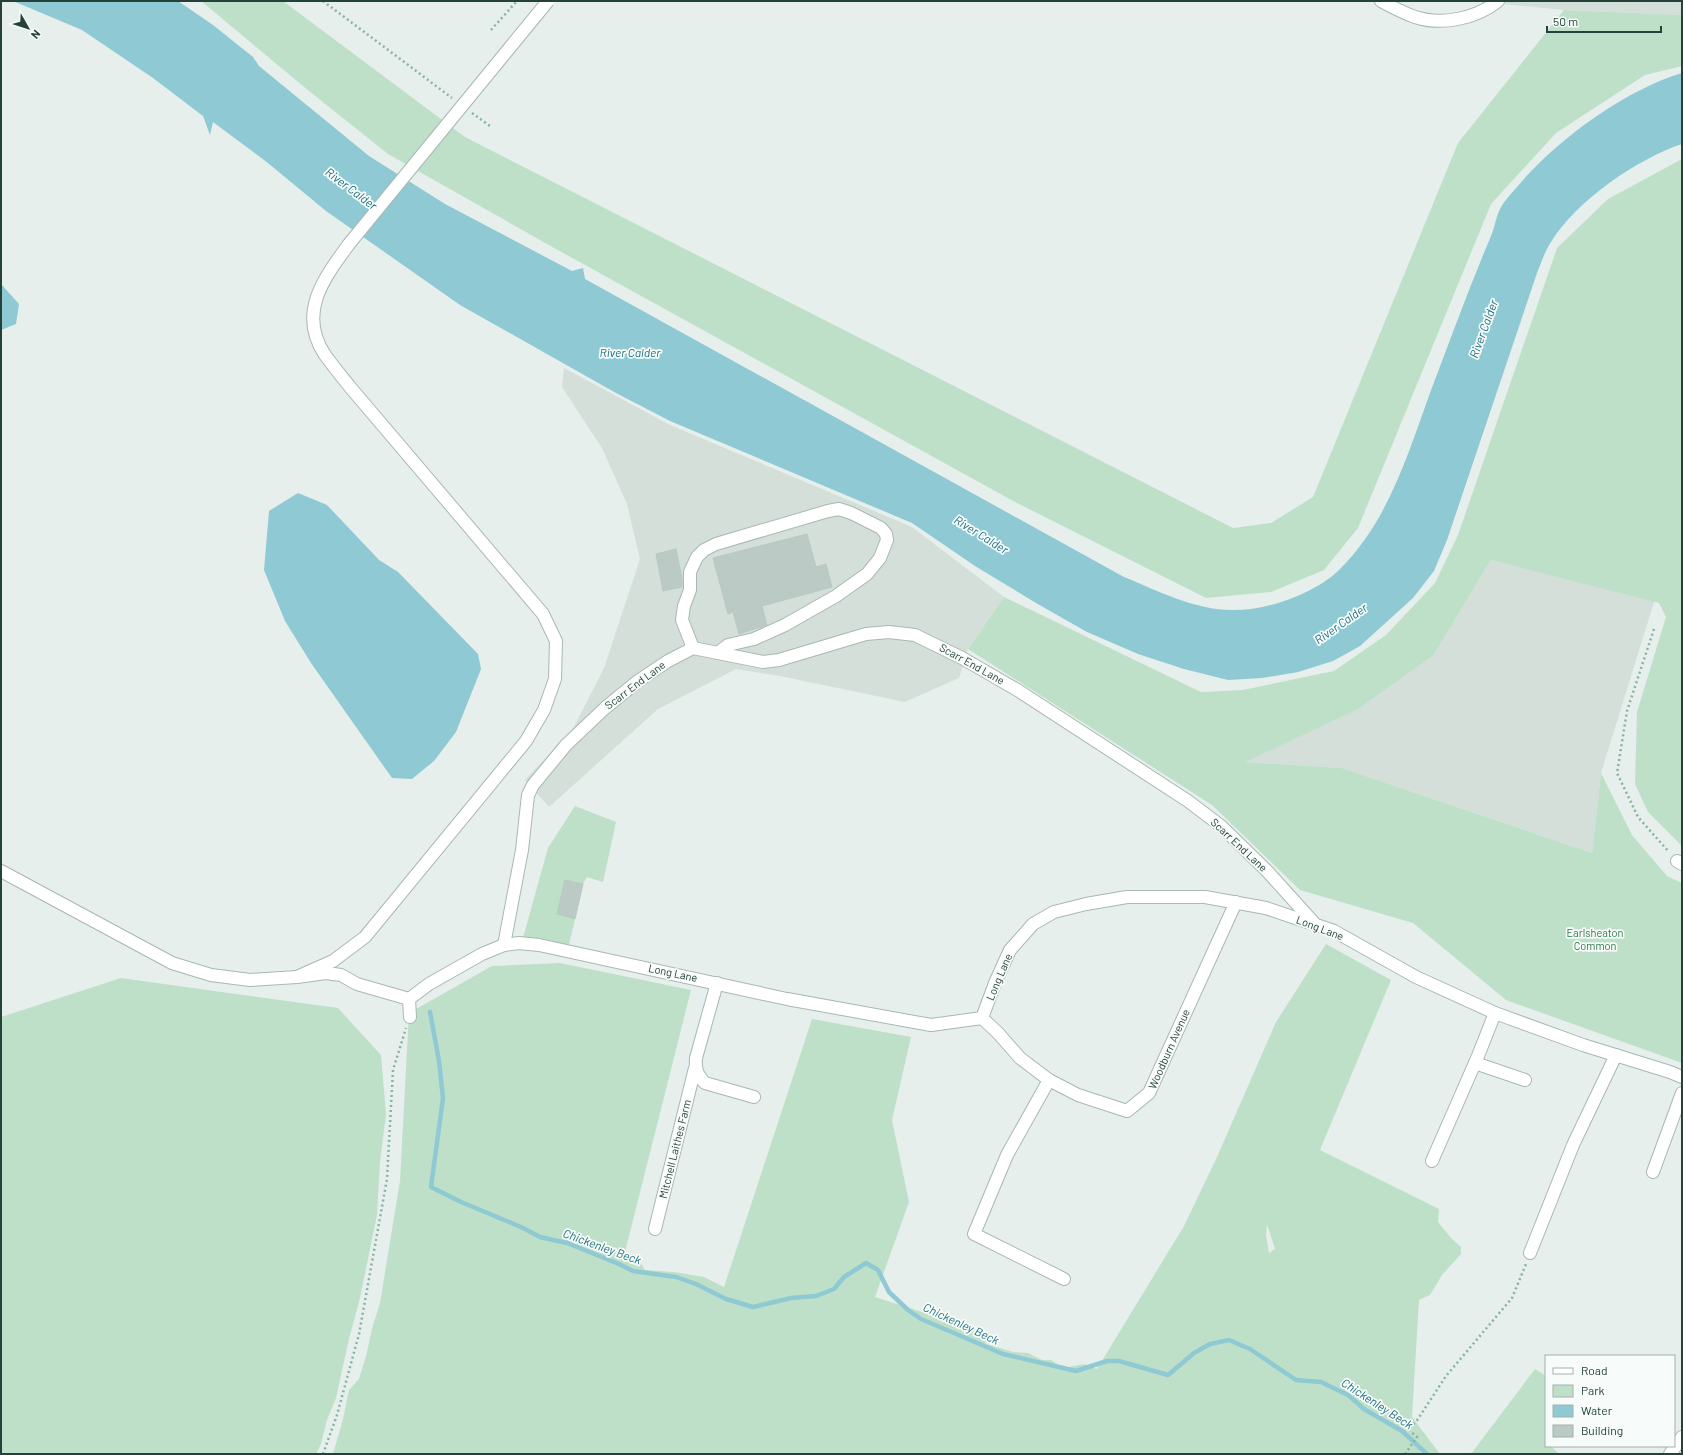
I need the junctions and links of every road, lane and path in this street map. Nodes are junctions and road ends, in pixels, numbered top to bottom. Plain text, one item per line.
1 (323, 1) edge
2 (517, 1) edge
3 (548, 1) edge
4 (1381, 1) edge
5 (1498, 1) edge
6 (491, 30) dead end
7 (459, 102) dead end
8 (471, 112) dead end
9 (490, 126) dead end
10 (1654, 629) dead end
11 (693, 648) junction
12 (718, 653) junction
13 (1680, 862) edge
14 (1, 872) edge
15 (1236, 902) junction
16 (1315, 924) junction
17 (504, 945) junction
18 (297, 977) junction
19 (717, 983) junction
20 (409, 999) junction
21 (1495, 1013) junction
22 (410, 1016) joint
23 (982, 1018) junction
24 (1616, 1056) junction
25 (1477, 1060) junction
26 (695, 1068) junction
27 (1682, 1077) edge
28 (1049, 1080) junction
29 (1525, 1080) dead end
30 (1682, 1093) edge
31 (754, 1097) dead end
32 (1432, 1161) dead end
33 (1653, 1172) dead end
34 (655, 1229) dead end
35 (1530, 1253) joint
36 (1064, 1279) dead end
37 (1682, 1437) edge
38 (1675, 1447) edge
39 (323, 1454) edge
40 (1405, 1454) edge

1 - 7 path
2 - 6 path
3 - 18 street, bridge
4 - 5 street
8 - 9 path
10 - 13 path
11 - 12 street, Scarr End Lane
11 - 12 street
11 - 17 street, Scarr End Lane
12 - 16 street, Scarr End Lane
14 - 18 street
15 - 16 street, Long Lane
15 - 23 street, Long Lane
15 - 28 street, Woodburn Avenue
16 - 21 street, Long Lane
17 - 19 street, Long Lane
17 - 20 street, Long Lane
18 - 20 street
19 - 23 street, Long Lane
19 - 26 street, Mitchell Laithes Farm
20 - 22 street
21 - 24 street, Long Lane
21 - 25 street
22 - 39 path
23 - 28 street, Woodburn Avenue
24 - 27 street, Long Lane
24 - 35 street
25 - 29 street
25 - 32 street
26 - 31 street
26 - 34 street, Mitchell Laithes Farm
28 - 36 street
30 - 33 street
35 - 40 path
37 - 38 street

